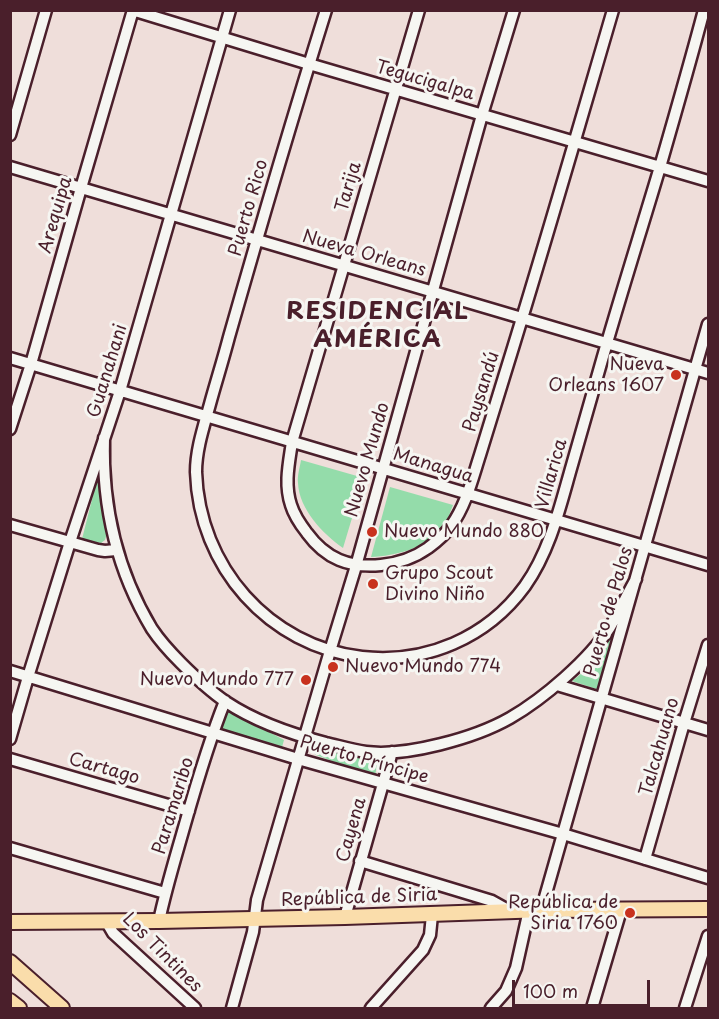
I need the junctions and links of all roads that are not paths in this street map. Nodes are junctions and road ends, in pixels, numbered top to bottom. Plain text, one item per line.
1 (46, 10) edge
2 (230, 10) edge
3 (326, 10) edge
4 (419, 10) edge
5 (514, 10) edge
6 (613, 10) edge
7 (704, 10) edge
8 (133, 11) edge
9 (222, 38) junction
10 (309, 64) junction
11 (395, 89) junction
12 (482, 115) junction
13 (10, 135) edge
14 (575, 142) junction
15 (10, 167) edge
16 (660, 167) junction
17 (708, 181) edge
18 (81, 188) junction
19 (171, 214) junction
20 (256, 239) junction
21 (343, 265) junction
22 (434, 292) junction
23 (523, 317) junction
24 (708, 324) edge
25 (607, 342) junction
26 (10, 358) edge
27 (31, 364) junction
28 (695, 369) junction
29 (708, 373) edge
30 (120, 391) junction
31 (207, 416) junction
32 (10, 429) edge
33 (104, 438) junction
34 (292, 442) junction
35 (383, 468) junction
36 (468, 494) junction
37 (556, 520) junction
38 (10, 525) edge
39 (70, 542) junction
40 (645, 546) junction
41 (116, 550) junction
42 (708, 565) edge
43 (356, 566) junction
44 (636, 579) junction
45 (708, 645) edge
46 (330, 651) junction
47 (10, 671) edge
48 (28, 677) junction
49 (557, 685) junction
50 (602, 698) junction
51 (225, 701) junction
52 (684, 723) junction
53 (708, 730) edge
54 (213, 733) junction
55 (305, 737) junction
56 (10, 739) edge
57 (392, 752) junction
58 (10, 759) edge
59 (298, 759) junction
60 (383, 783) junction
61 (189, 811) junction
62 (563, 834) junction
63 (10, 848) edge
64 (645, 859) junction
65 (360, 861) junction
66 (708, 878) edge
67 (165, 893) junction
68 (708, 909) edge
69 (529, 910) junction
70 (544, 910) junction
71 (621, 910) junction
72 (510, 911) junction
73 (432, 915) junction
74 (345, 917) junction
75 (254, 919) junction
76 (106, 921) junction
77 (159, 921) junction
78 (10, 922) edge
79 (708, 936) edge
80 (10, 962) edge
81 (10, 1000) edge
82 (20, 1008) edge
83 (62, 1008) edge
84 (195, 1008) edge
85 (232, 1008) edge
86 (371, 1008) edge
87 (491, 1008) edge
88 (592, 1008) edge
89 (685, 1008) edge

1 - 13 street
2 - 9 street, Guanahani
3 - 10 street, Puerto Rico
4 - 11 street, Tarija
5 - 12 street, Nuevo Mundo
6 - 14 street, Paysandú
7 - 16 street, Villarica
8 - 9 street, Tegucigalpa
8 - 18 street, Arequipa
9 - 10 street, Tegucigalpa
9 - 19 street, Guanahani
10 - 11 street, Tegucigalpa
10 - 20 street, Puerto Rico
11 - 12 street, Tegucigalpa
11 - 21 street, Tarija
12 - 14 street, Tegucigalpa
12 - 22 street, Nuevo Mundo
14 - 16 street, Tegucigalpa
14 - 23 street, Paysandú
15 - 18 street, Nueva Orleans
16 - 17 street, Tegucigalpa
16 - 25 street, Villarica
18 - 19 street, Nueva Orleans
18 - 27 street, Arequipa
19 - 20 street, Nueva Orleans
19 - 30 street, Guanahani
20 - 21 street, Nueva Orleans
20 - 31 street, Puerto Rico
21 - 22 street, Nueva Orleans
21 - 34 street, Tarija
22 - 23 street, Nueva Orleans
22 - 35 street, Nuevo Mundo
23 - 25 street, Nueva Orleans
23 - 36 street, Paysandú
24 - 28 street, Puerto de Palos
25 - 28 street, Nueva Orleans
25 - 37 street, Villarica
26 - 27 street, Managua
27 - 30 street, Managua
27 - 32 street, Arequipa
28 - 29 street, Nueva Orleans
28 - 40 street, Puerto de Palos
30 - 31 street, Managua
30 - 33 street, Guanahani
31 - 34 street, Managua
31 - 46 street, Villarica
33 - 39 street, Guanahani
33 - 41 street
34 - 35 street, Managua
34 - 43 street, Paysandú
35 - 36 street, Managua
35 - 43 street, Nuevo Mundo
36 - 37 street, Managua
36 - 43 street, Paysandú
37 - 40 street, Managua
37 - 46 street, Villarica
38 - 39 street
39 - 41 street
39 - 48 street, Guanahani
40 - 42 street, Managua
40 - 44 street, Puerto de Palos
41 - 51 street
43 - 46 street, Nuevo Mundo
44 - 49 street
44 - 50 street, Puerto de Palos
45 - 52 street, Talcahuano
46 - 55 street, Nuevo Mundo
47 - 48 street, Puerto Príncipe
48 - 54 street, Puerto Príncipe
48 - 56 street, Guanahani
49 - 50 street
49 - 57 street
50 - 52 street
50 - 62 street, Puerto de Palos
51 - 54 street, Paramaribo
51 - 55 street
52 - 53 street
52 - 64 street, Talcahuano
54 - 59 street, Puerto Príncipe
54 - 61 street, Paramaribo
55 - 57 street
55 - 59 street, Nuevo Mundo
57 - 60 street, Cayena
58 - 61 street, Cartago
59 - 60 street, Puerto Príncipe
59 - 75 street, Nuevo Mundo
60 - 62 street, Puerto Príncipe
60 - 65 street, Cayena
61 - 67 street, Paramaribo
62 - 64 street, Puerto Príncipe
62 - 70 street, Puerto de Palos
63 - 67 street
64 - 66 street, Puerto Príncipe
65 - 72 street
65 - 74 street, Cayena
67 - 77 street, Paramaribo
68 - 71 main road, República de Siria
69 - 70 main road, República de Siria
69 - 72 main road, República de Siria
69 - 87 street
70 - 71 main road, República de Siria
71 - 88 street
72 - 73 main road, República de Siria
73 - 74 main road, República de Siria
73 - 86 street
74 - 75 main road, República de Siria
75 - 77 main road, República de Siria
75 - 85 street, Nuevo Mundo
76 - 77 main road, República de Siria
76 - 78 main road, República de Siria
76 - 84 street, Los Tintines
79 - 89 street
80 - 83 main road
81 - 82 main road

